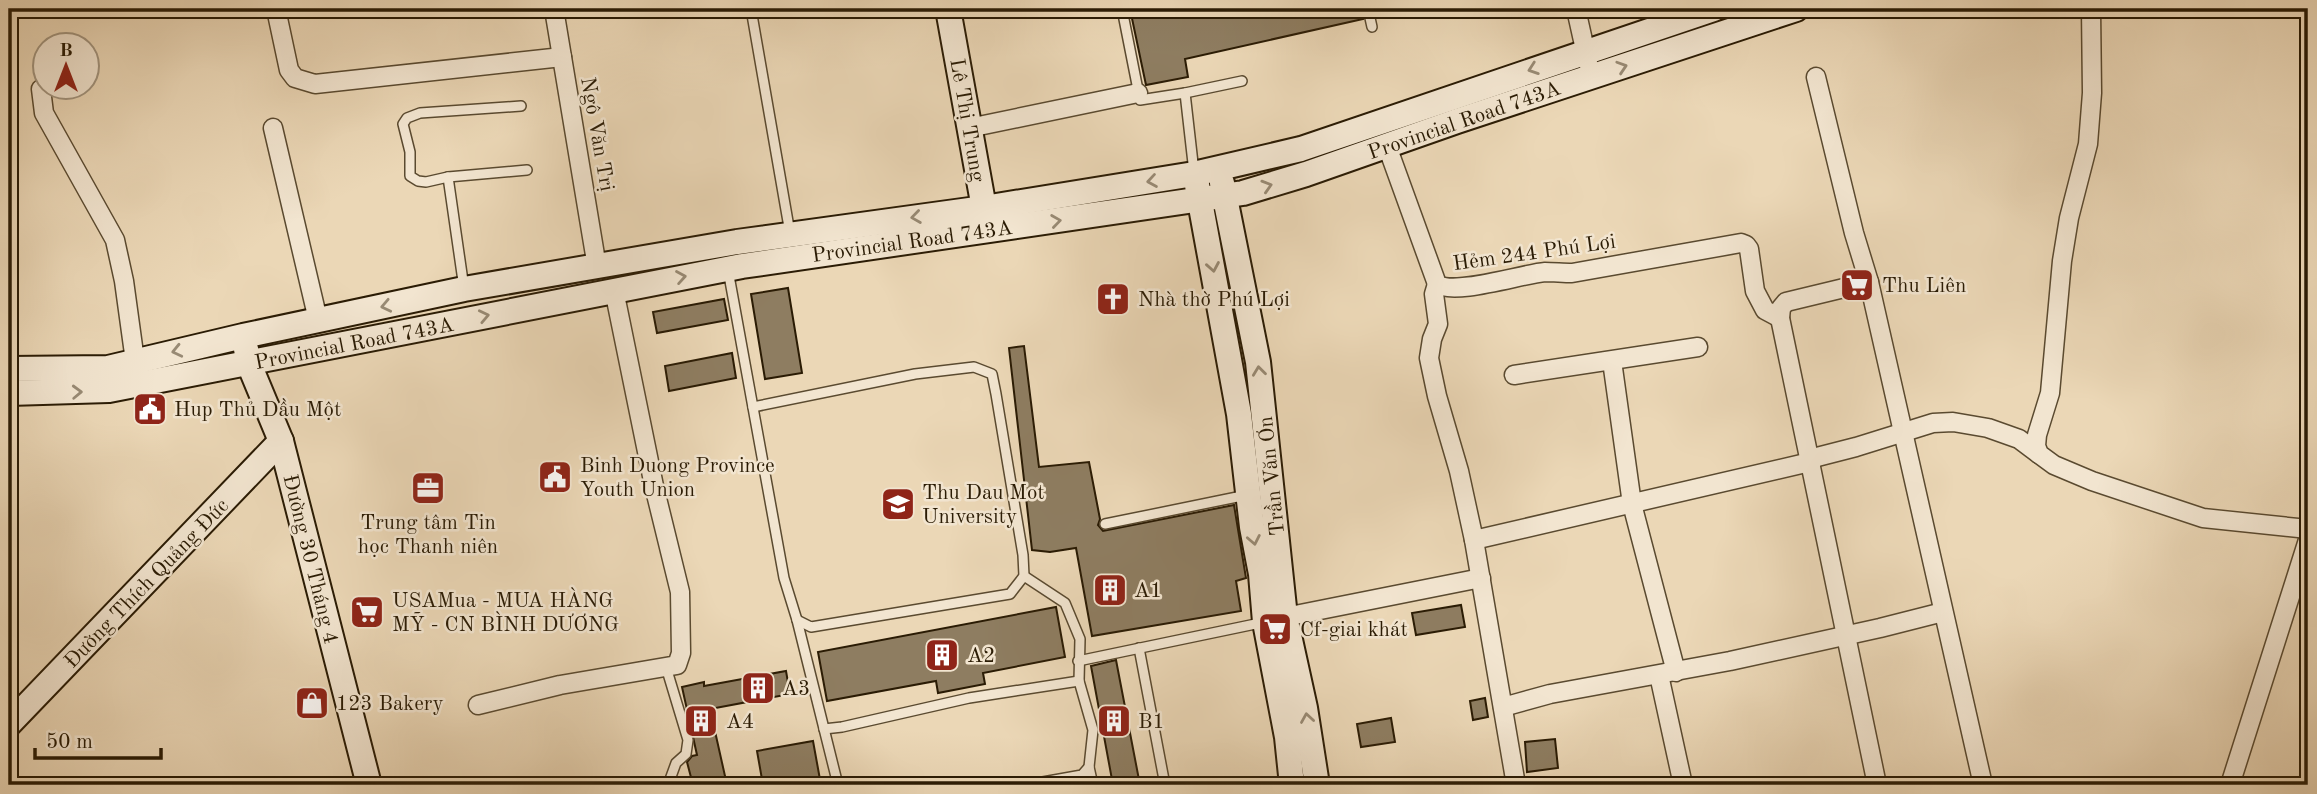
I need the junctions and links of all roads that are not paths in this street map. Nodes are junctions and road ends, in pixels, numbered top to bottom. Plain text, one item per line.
1 (276, 9) edge
2 (554, 9) edge
3 (751, 9) edge
4 (947, 9) edge
5 (1122, 9) edge
6 (1368, 9) edge
7 (1576, 9) edge
8 (1714, 9) edge
9 (1796, 9) edge
10 (2091, 9) edge
11 (1372, 27) dead end
12 (1584, 52) junction
13 (562, 57) junction
14 (1592, 76) junction
15 (1816, 76) dead end
16 (1242, 81) dead end
17 (1138, 93) junction
18 (1185, 93) junction
19 (43, 102) edge
20 (521, 106) dead end
21 (273, 128) dead end
22 (969, 128) junction
23 (1387, 146) junction
24 (1219, 168) junction
25 (527, 170) dead end
26 (1194, 174) junction
27 (447, 177) junction
28 (1225, 196) junction
29 (1200, 200) junction
30 (986, 219) junction
31 (790, 235) junction
32 (597, 267) junction
33 (728, 269) junction
34 (1869, 282) junction
35 (1437, 284) junction
36 (464, 289) junction
37 (614, 290) junction
38 (1780, 318) junction
39 (318, 320) junction
40 (243, 336) junction
41 (1698, 347) dead end
42 (1612, 360) junction
43 (135, 361) junction
44 (249, 364) junction
45 (9, 369) edge
46 (1514, 376) dead end
47 (9, 393) edge
48 (753, 407) junction
49 (1902, 432) junction
50 (282, 441) junction
51 (2039, 454) junction
52 (1810, 462) junction
53 (1249, 495) junction
54 (1632, 504) junction
55 (1105, 524) dead end
56 (2308, 529) edge
57 (1474, 540) junction
58 (2308, 540) edge
59 (1024, 576) junction
60 (1481, 578) junction
61 (1943, 612) junction
62 (1275, 619) junction
63 (797, 620) junction
64 (1846, 635) junction
65 (1139, 648) junction
66 (1078, 661) junction
67 (666, 667) junction
68 (1667, 674) junction
69 (1079, 681) junction
70 (478, 705) dead end
71 (1503, 707) junction
72 (9, 724) edge
73 (824, 729) junction
74 (1089, 767) junction
75 (369, 785) edge
76 (668, 785) edge
77 (838, 785) edge
78 (1026, 785) edge
79 (1093, 785) edge
80 (1165, 785) edge
81 (1292, 785) edge
82 (1317, 785) edge
83 (1516, 785) edge
84 (1683, 785) edge
85 (1877, 785) edge
86 (1983, 785) edge
87 (2230, 785) edge

1 - 13 street
2 - 13 street, Ngô Văn Trị
3 - 31 lane
4 - 22 main road, Lê Thị Trung
5 - 17 lane
6 - 11 lane
7 - 12 street
8 - 12 main road, Provincial Road 743A
14 -> 9 main road, Provincial Road 743A
10 - 51 street
12 - 14 street
12 -> 24 main road, Provincial Road 743A
13 - 32 street, Ngô Văn Trị
14 - 23 main road, Provincial Road 743A
15 - 34 street
16 - 18 lane
17 - 18 lane
17 - 22 street
18 - 26 lane
19 - 43 street
20 - 27 lane
21 - 39 street
22 - 30 main road, Lê Thị Trung
28 -> 23 main road, Provincial Road 743A
23 - 35 street, Hẻm 244 Phú Lợi
24 - 26 main road, Provincial Road 743A
24 - 28 main road, Trần Văn Ơn
25 - 27 lane
26 - 29 main road, Trần Văn Ơn
26 -> 30 main road, Provincial Road 743A
27 - 36 lane
28 - 29 main road, Provincial Road 743A
62 -> 28 main road, Trần Văn Ơn
30 -> 29 main road, Provincial Road 743A
29 -> 53 main road, Trần Văn Ơn
30 -> 31 main road, Provincial Road 743A
30 - 33 main road, Provincial Road 743A
31 - 32 main road, Provincial Road 743A
32 - 36 main road, Provincial Road 743A
37 -> 33 main road, Provincial Road 743A
33 - 48 lane
34 - 38 street
34 - 49 street
35 - 38 street, Hẻm 244 Phú Lợi
35 - 57 street
36 -> 39 main road, Provincial Road 743A
44 -> 37 main road, Provincial Road 743A
37 - 67 street
38 - 52 street
39 - 40 main road, Provincial Road 743A
40 -> 43 main road, Provincial Road 743A
40 - 44 main road, Đường 30 Tháng 4
41 - 42 street
42 - 46 street
42 - 54 street
43 - 45 main road, Provincial Road 743A
47 -> 44 main road, Provincial Road 743A
44 - 50 main road, Đường 30 Tháng 4
48 - 59 lane
48 - 63 lane
49 - 51 street
49 - 52 street
49 - 61 street
50 - 72 main road, Đường Thích Quảng Đức
50 - 75 main road, Đường 30 Tháng 4
51 - 56 street
52 - 54 street
52 - 64 street
53 - 55 lane
53 -> 62 main road, Trần Văn Ơn
54 - 57 street
54 - 68 street
57 - 60 street
58 - 87 street
59 - 63 lane
59 - 66 lane
60 - 62 street
60 - 71 street
61 - 64 street
61 - 86 street
62 - 65 lane
62 - 81 main road, Trần Văn Ơn
82 -> 62 main road, Trần Văn Ơn
63 - 73 lane
64 - 68 street
64 - 85 street
65 - 66 lane
65 - 80 lane
66 - 69 lane
67 - 70 street
67 - 76 lane
68 - 71 street
68 - 84 street
69 - 73 lane
69 - 74 lane
71 - 83 street
73 - 77 lane
74 - 78 lane
74 - 79 lane

